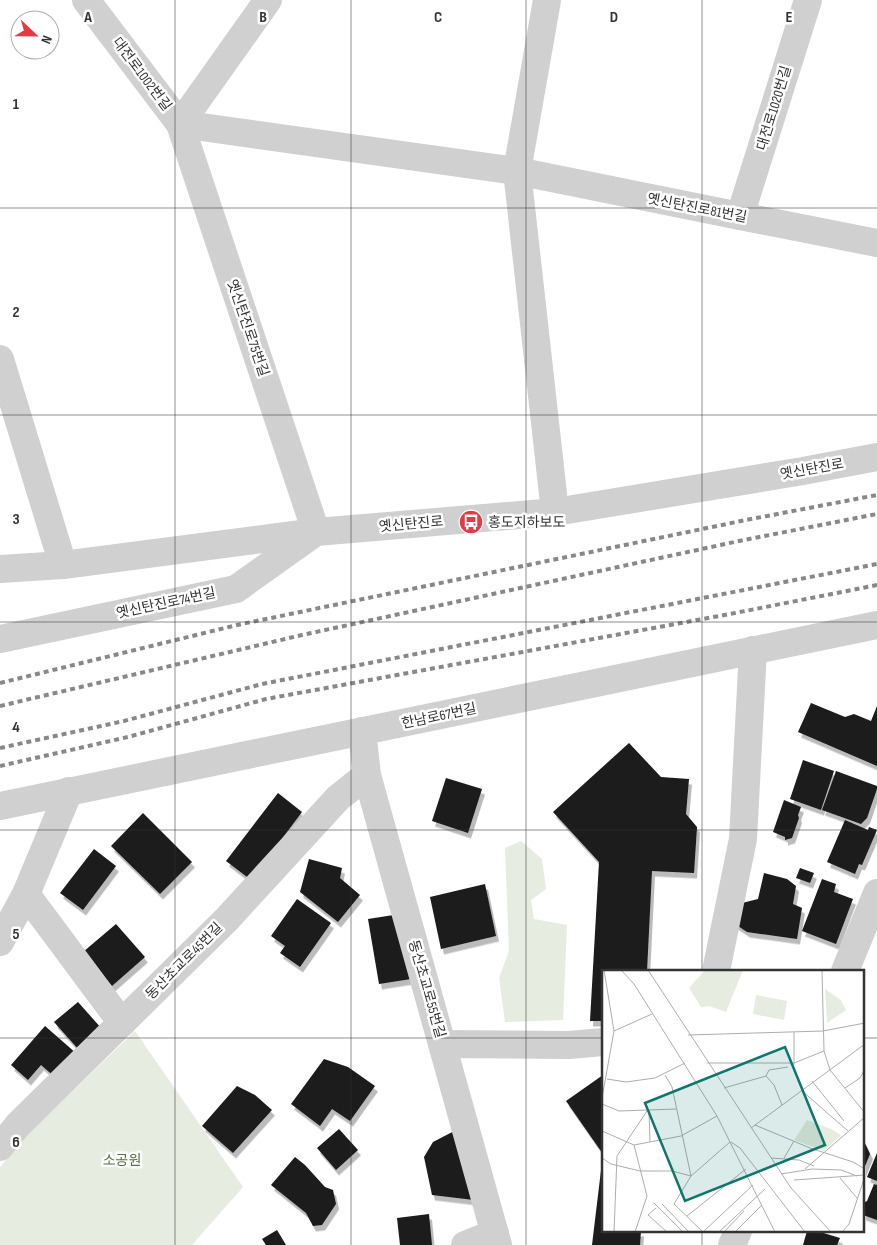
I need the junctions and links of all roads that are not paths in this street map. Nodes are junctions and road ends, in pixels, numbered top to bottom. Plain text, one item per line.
1 (86, 0) edge
2 (268, 0) edge
3 (547, 0) edge
4 (801, 2) edge
5 (180, 124) junction
6 (517, 171) junction
7 (740, 216) junction
8 (877, 243) edge
9 (0, 359) edge
10 (877, 457) edge
11 (555, 512) junction
12 (316, 532) junction
13 (63, 565) junction
14 (0, 569) edge
15 (877, 625) edge
16 (0, 639) edge
17 (753, 650) junction
18 (362, 731) junction
19 (367, 775) junction
20 (69, 791) junction
21 (0, 806) edge
22 (877, 893) edge
23 (26, 894) junction
24 (0, 942) edge
25 (716, 970) edge
26 (845, 970) edge
27 (122, 1023) junction
28 (602, 1042) edge
29 (442, 1044) junction
30 (0, 1147) edge
31 (738, 1232) edge
32 (497, 1239) edge
33 (465, 1245) edge
34 (732, 1245) edge

1 - 5 street, 대전로1002번길
2 - 5 street
3 - 6 street
4 - 7 street, 대전로1020번길
5 - 6 street
5 - 12 street, 옛신탄진로75번길
6 - 7 street, 옛신탄진로81번길
6 - 11 street
7 - 8 street, 옛신탄진로81번길
9 - 13 street
10 - 11 street, 옛신탄진로
11 - 12 street, 옛신탄진로
12 - 13 street, 옛신탄진로
12 - 16 street, 옛신탄진로74번길
13 - 14 street, 옛신탄진로
15 - 17 street, 한남로67번길
17 - 18 street, 한남로67번길
17 - 25 street
18 - 19 street, 동산초교로55번길
18 - 20 street, 한남로67번길
19 - 27 street, 동산초교로45번길
19 - 29 street, 동산초교로55번길
20 - 21 street, 한남로67번길
20 - 23 street
22 - 26 street
23 - 24 street
23 - 27 street
27 - 30 street, 동산초교로45번길
28 - 29 street
29 - 32 street, 동산초교로55번길
31 - 34 street
32 - 33 street

